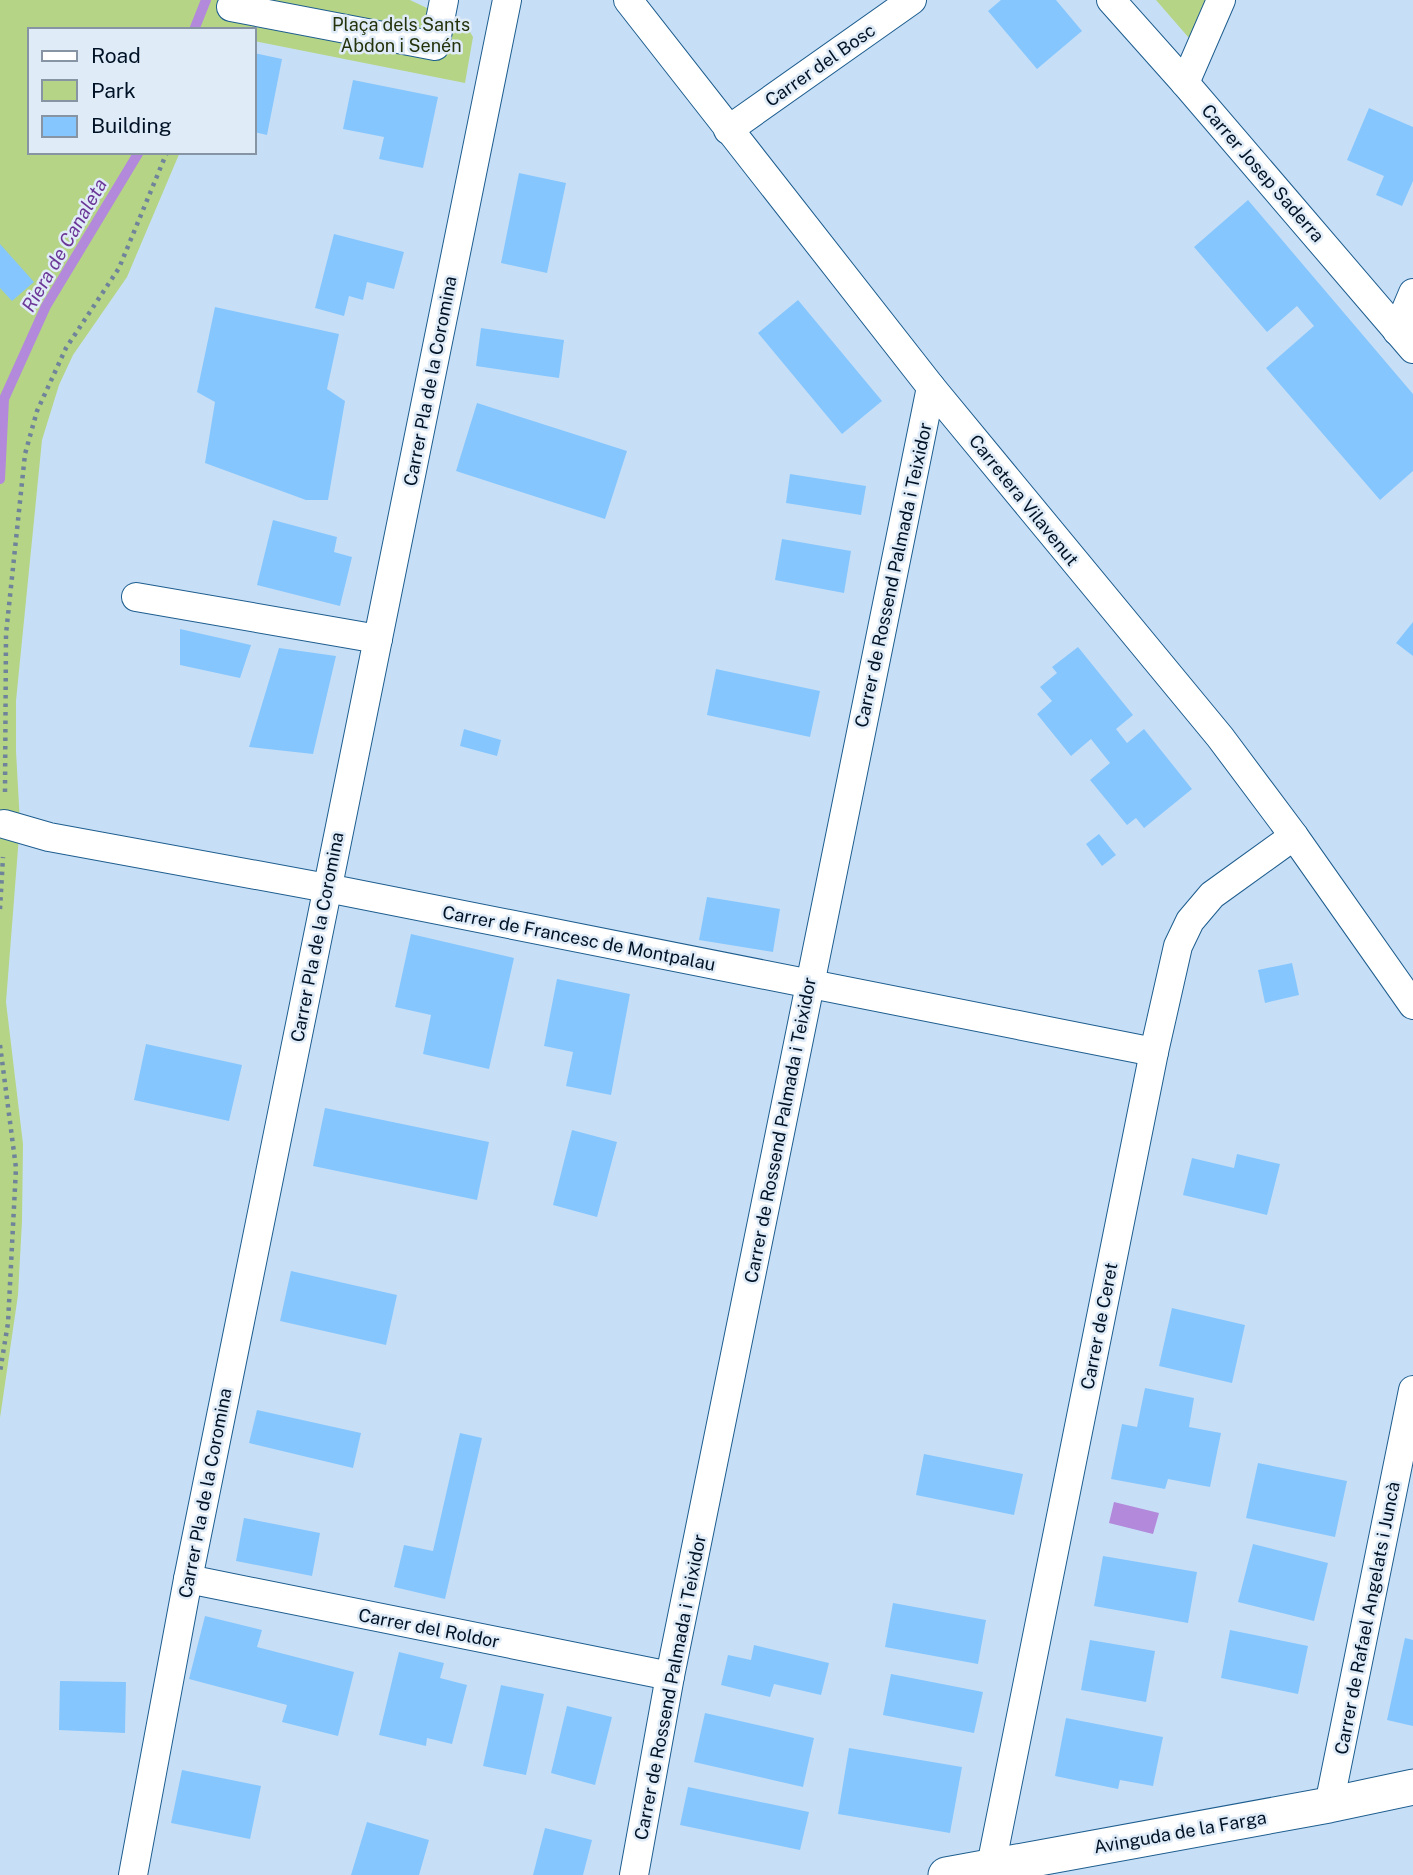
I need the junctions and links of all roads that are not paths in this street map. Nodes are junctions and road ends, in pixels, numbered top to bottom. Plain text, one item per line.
1 (444, 0) edge
2 (507, 0) edge
3 (628, 0) edge
4 (912, 0) edge
5 (1111, 0) edge
6 (1221, 0) edge
7 (231, 7) dead end
8 (1185, 83) junction
9 (728, 130) junction
10 (1413, 293) edge
11 (1405, 340) edge
12 (931, 387) junction
13 (136, 597) dead end
14 (378, 639) junction
15 (4, 824) road end
16 (1294, 836) junction
17 (327, 888) junction
18 (809, 984) junction
19 (1411, 995) edge
20 (1154, 1052) junction
21 (1413, 1390) edge
22 (188, 1579) junction
23 (670, 1676) junction
24 (1413, 1787) edge
25 (1329, 1805) junction
26 (991, 1866) junction
27 (133, 1875) edge
28 (634, 1875) edge
29 (946, 1875) edge

1 - 7 street
2 - 14 street, Carrer Pla de la Coromina
3 - 9 street, Carretera Vilavenut
4 - 9 street, Carrer del Bosc
5 - 8 street, Carrer Josep Saderra
6 - 8 street
8 - 11 street, Carrer Josep Saderra
9 - 12 street, Carretera Vilavenut
10 - 11 street
12 - 16 street, Carretera Vilavenut
12 - 18 street, Carrer de Rossend Palmada i Teixidor
13 - 14 street
14 - 17 street, Carrer Pla de la Coromina
15 - 17 street, Carrer de Francesc de Montpalau
16 - 19 street, Carretera Vilavenut
16 - 20 street, Carrer de Ceret
17 - 18 street, Carrer de Francesc de Montpalau
17 - 22 street, Carrer Pla de la Coromina
18 - 20 street, Carrer de Francesc de Montpalau
18 - 23 street, Carrer de Rossend Palmada i Teixidor
20 - 26 street, Carrer de Ceret
21 - 25 street, Carrer de Rafael Angelats i Juncà
22 - 23 street, Carrer del Roldor
22 - 27 street, Carrer Pla de la Coromina
23 - 28 street, Carrer de Rossend Palmada i Teixidor
24 - 25 street, Avinguda de la Farga
25 - 26 street, Avinguda de la Farga
26 - 29 street, Avinguda de la Farga

